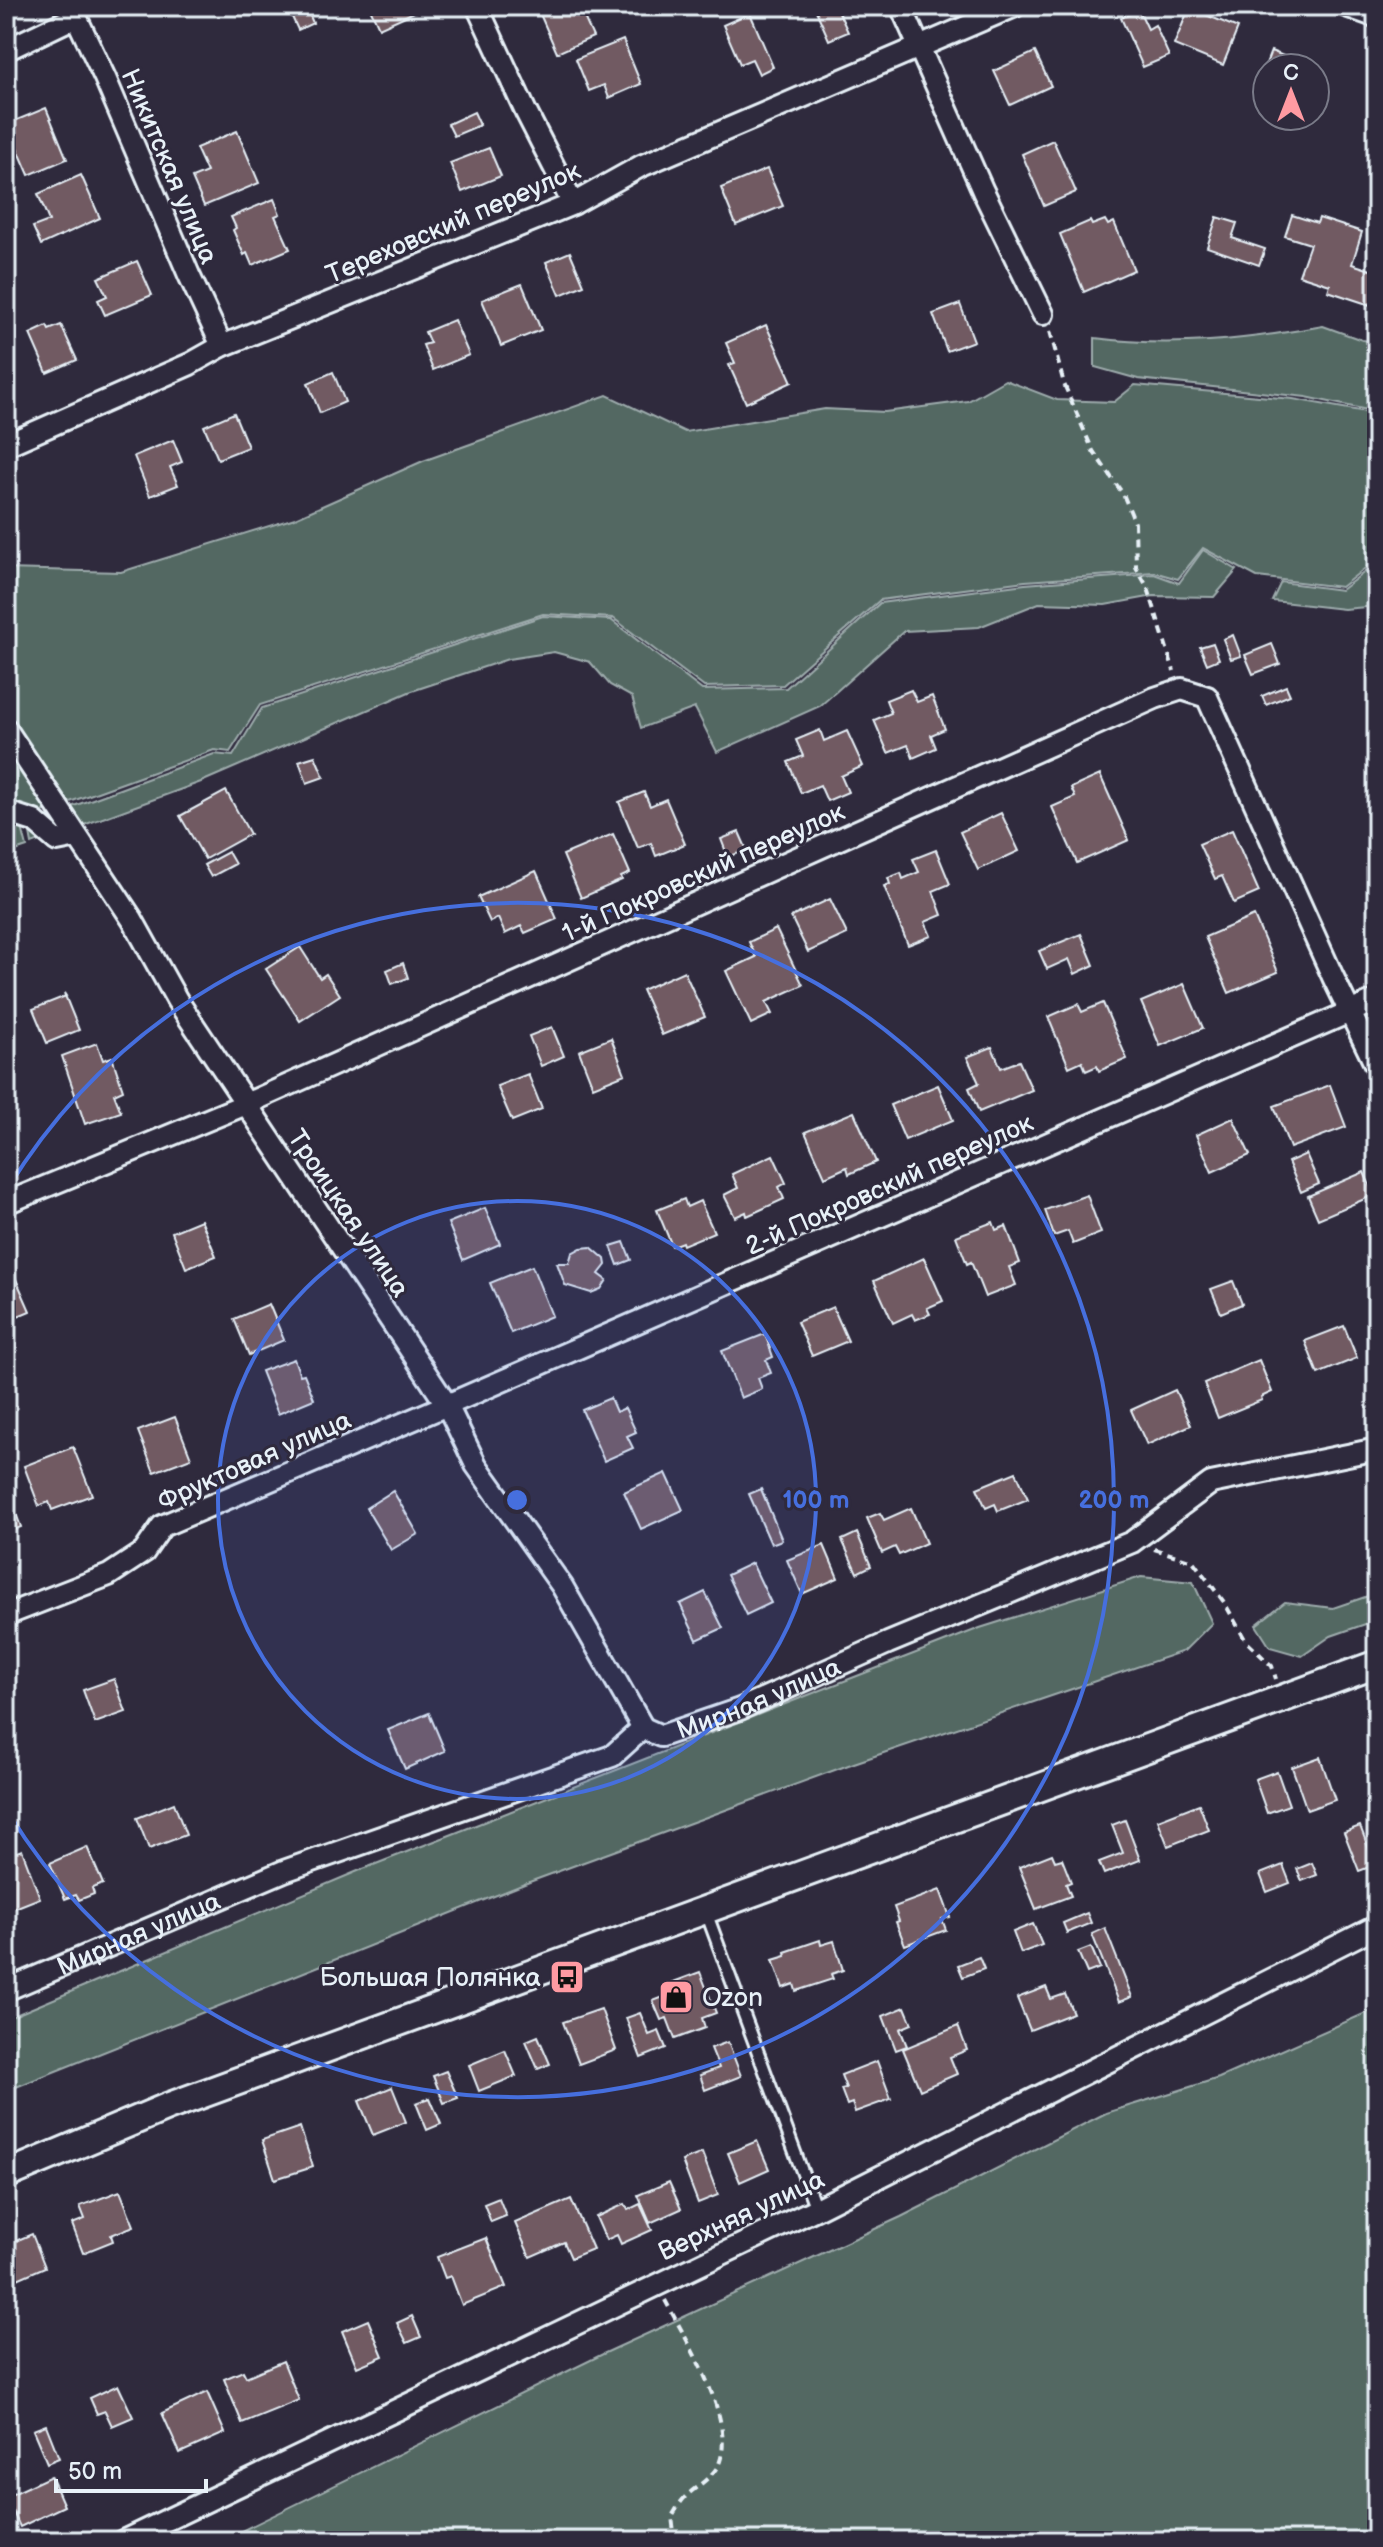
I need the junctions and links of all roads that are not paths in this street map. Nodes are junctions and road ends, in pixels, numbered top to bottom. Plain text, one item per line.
1 (477, 6) edge
2 (901, 6) edge
3 (1015, 6) edge
4 (1346, 6) edge
5 (73, 12) edge
6 (1377, 17) edge
7 (920, 48) junction
8 (6, 50) edge
9 (573, 204) junction
10 (1043, 314) road end
11 (222, 346) junction
12 (6, 445) edge
13 (6, 729) edge
14 (6, 812) edge
15 (77, 837) junction
16 (1377, 1000) edge
17 (1351, 1011) junction
18 (1377, 1068) edge
19 (246, 1104) junction
20 (6, 1203) edge
21 (447, 1405) junction
22 (1377, 1449) edge
23 (6, 1615) edge
24 (1377, 1664) edge
25 (643, 1728) junction
26 (706, 1912) junction
27 (1377, 1926) edge
28 (6, 1990) edge
29 (6, 2175) edge
30 (816, 2209) junction
31 (123, 2541) edge

1 - 9 street
2 - 7 street
3 - 7 street, Тереховский переулок
4 - 6 street
5 - 8 street
5 - 11 street, Никитская улица
7 - 9 street, Тереховский переулок
7 - 10 street
9 - 11 street, Тереховский переулок
11 - 12 street, Тереховский переулок
13 - 15 street, Троицкая улица
14 - 15 street
15 - 19 street, Троицкая улица
16 - 17 street, 2-й Покровский переулок
17 - 18 street
17 - 19 street, 1-й Покровский переулок
17 - 21 street, 2-й Покровский переулок
19 - 20 street, 1-й Покровский переулок
19 - 21 street, Троицкая улица
21 - 23 street, Фруктовая улица
21 - 25 street, Троицкая улица
22 - 25 street, Мирная улица
24 - 26 street
25 - 28 street, Мирная улица
26 - 29 street
26 - 30 lane
27 - 30 street, Верхняя улица
30 - 31 street, Верхняя улица

